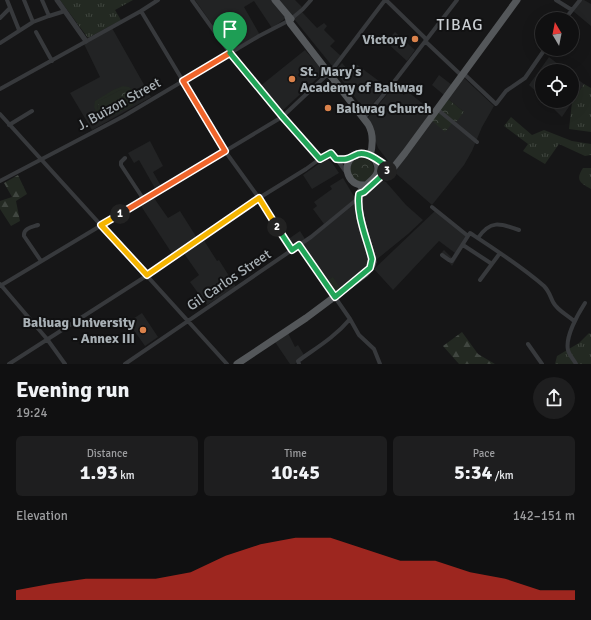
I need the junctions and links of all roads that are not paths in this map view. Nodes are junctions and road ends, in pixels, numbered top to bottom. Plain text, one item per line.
1 (7, 0) edge
2 (24, 0) edge
3 (42, 0) edge
4 (57, 0) edge
5 (158, 0) edge
6 (192, 0) edge
7 (275, 0) edge
8 (311, 0) edge
9 (385, 0) edge
10 (457, 0) edge
11 (517, 0) edge
12 (556, 0) edge
13 (580, 0) edge
14 (10, 8) junction
15 (572, 10) joint
16 (66, 11) junction
17 (141, 11) junction
18 (49, 16) junction
19 (0, 18) edge
20 (290, 19) junction
21 (33, 22) junction
22 (19, 30) junction
23 (36, 32) dead end
24 (426, 40) junction
25 (86, 41) junction
26 (0, 43) edge
27 (230, 53) junction
28 (540, 56) edge
29 (52, 61) junction
30 (330, 72) junction
31 (462, 74) junction
32 (183, 81) junction
33 (0, 89) edge
34 (437, 109) junction
35 (32, 111) dead end
36 (0, 114) edge
37 (282, 116) junction
38 (365, 119) junction
39 (9, 125) junction
40 (477, 142) dead end
41 (225, 151) junction
42 (372, 157) junction
43 (124, 158) dead end
44 (352, 158) junction
45 (40, 159) junction
46 (320, 159) junction
47 (336, 159) junction
48 (390, 169) junction
49 (348, 174) junction
50 (0, 181) edge
51 (352, 181) junction
52 (368, 184) junction
53 (359, 194) junction
54 (259, 198) junction
55 (144, 200) junction
56 (432, 207) dead end
57 (38, 225) dead end
58 (101, 225) junction
59 (519, 230) dead end
60 (468, 236) junction
61 (478, 238) junction
62 (299, 245) junction
63 (463, 245) junction
64 (292, 250) junction
65 (500, 253) junction
66 (442, 255) dead end
67 (41, 261) junction
68 (492, 264) junction
69 (147, 275) junction
70 (480, 280) dead end
71 (0, 285) edge
72 (335, 297) junction
73 (585, 303) dead end
74 (350, 319) junction
75 (189, 321) junction
76 (574, 321) junction
77 (47, 339) junction
78 (528, 344) dead end
79 (9, 364) edge
80 (66, 364) edge
81 (125, 364) edge
82 (227, 364) edge
83 (237, 364) edge
84 (299, 364) edge
85 (378, 364) edge
86 (542, 364) edge
87 (576, 364) edge

1 - 14 street
2 - 21 street
3 - 18 street
4 - 16 street
5 - 17 street
6 - 27 street
7 - 20 main road
8 - 20 street, J. Buizon Street
9 - 24 street
9 - 30 street
10 - 24 street
11 - 31 main road
12 - 15 street
13 - 15 street
14 - 19 street
14 - 22 street
16 - 18 street
16 - 25 street
17 - 25 street
17 - 32 street
18 - 21 street
20 - 27 street, J. Buizon Street
20 - 30 main road
21 - 22 street
22 - 26 street
23 - 29 street
24 - 31 street
24 - 38 street
25 - 29 street
27 - 32 street, J. Buizon Street
27 - 37 street
28 - 31 street
29 - 33 street
30 - 37 street
30 - 38 main road
31 - 34 main road
32 - 41 street
32 - 45 street, J. Buizon Street
34 - 40 street
34 - 48 main road
35 - 39 street
36 - 39 street
37 - 41 street
37 - 46 street
38 - 42 main road
39 - 45 street
41 - 54 street
41 - 55 street
42 - 44 main road
42 - 48 main road
42 - 52 main road
43 - 55 street
44 - 47 street
44 - 49 main road
45 - 50 street, J. Buizon Street
45 - 58 street
46 - 47 street
46 - 54 street
47 - 49 street
48 - 53 main road
49 - 51 main road
51 - 52 main road
51 - 53 main road
52 - 53 main road
53 - 62 street, Gil Carlos Street
53 - 72 main road
54 - 64 street
54 - 69 street
55 - 58 street
56 - 60 street
57 - 67 street
58 - 67 street
58 - 69 street
59 - 61 street
60 - 61 street
60 - 63 street
61 - 65 street
62 - 64 street, Gil Carlos Street
62 - 72 street
63 - 66 street
63 - 68 street
64 - 75 street, Gil Carlos Street
65 - 68 street
65 - 76 street
67 - 71 street
68 - 70 street
69 - 75 street
69 - 77 street
71 - 77 street
72 - 74 street
72 - 83 main road
73 - 76 street
74 - 84 street
74 - 85 street
75 - 81 street, Gil Carlos Street
75 - 82 street
76 - 87 street
77 - 79 street
77 - 80 street
78 - 86 street

